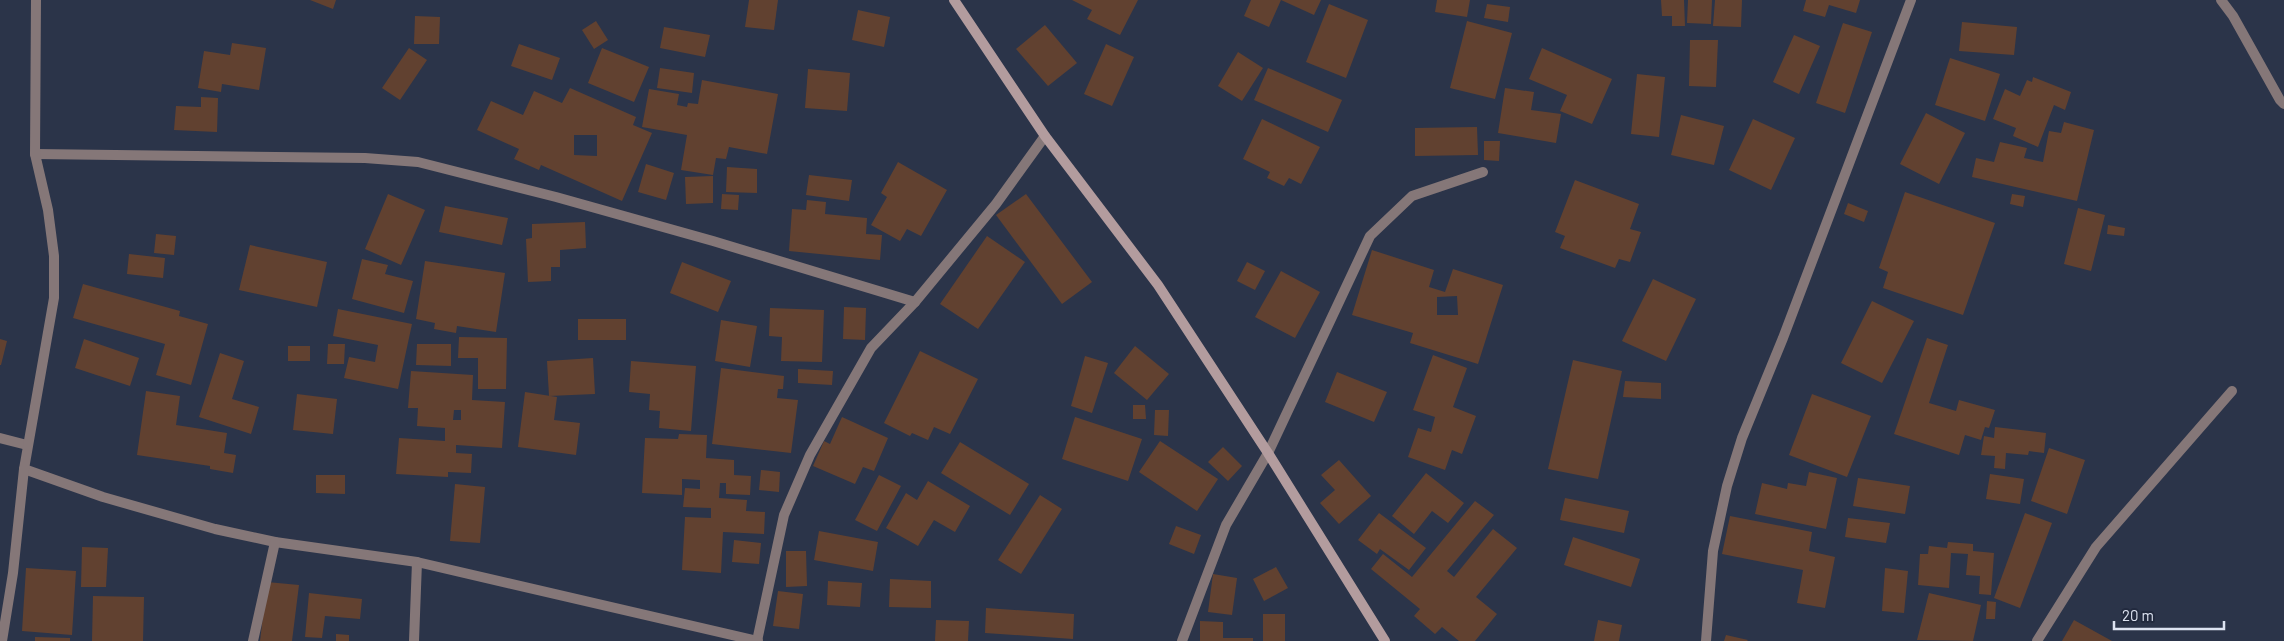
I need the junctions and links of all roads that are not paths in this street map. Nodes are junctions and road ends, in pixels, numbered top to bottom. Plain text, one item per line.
1 (36, 0) edge
2 (954, 0) edge
3 (1911, 0) edge
4 (2221, 0) edge
5 (2284, 104) edge
6 (1045, 136) junction
7 (35, 154) junction
8 (1483, 172) dead end
9 (915, 302) junction
10 (2232, 391) dead end
11 (0, 438) edge
12 (28, 445) junction
13 (1268, 453) junction
14 (24, 468) junction
15 (275, 542) junction
16 (417, 562) junction
17 (2, 641) edge
18 (253, 641) edge
19 (414, 641) edge
20 (757, 641) edge
21 (1182, 641) edge
22 (1385, 641) edge
23 (1706, 641) edge
24 (2037, 641) edge

1 - 7 street
2 - 6 street
3 - 23 street
4 - 5 street
6 - 9 street
6 - 13 street
7 - 9 street
7 - 12 street
8 - 13 street
9 - 20 street
10 - 24 street
11 - 12 street
12 - 14 street
13 - 21 street
13 - 22 street
14 - 15 street
14 - 17 street
15 - 16 street
15 - 18 street
16 - 19 street
16 - 20 street

